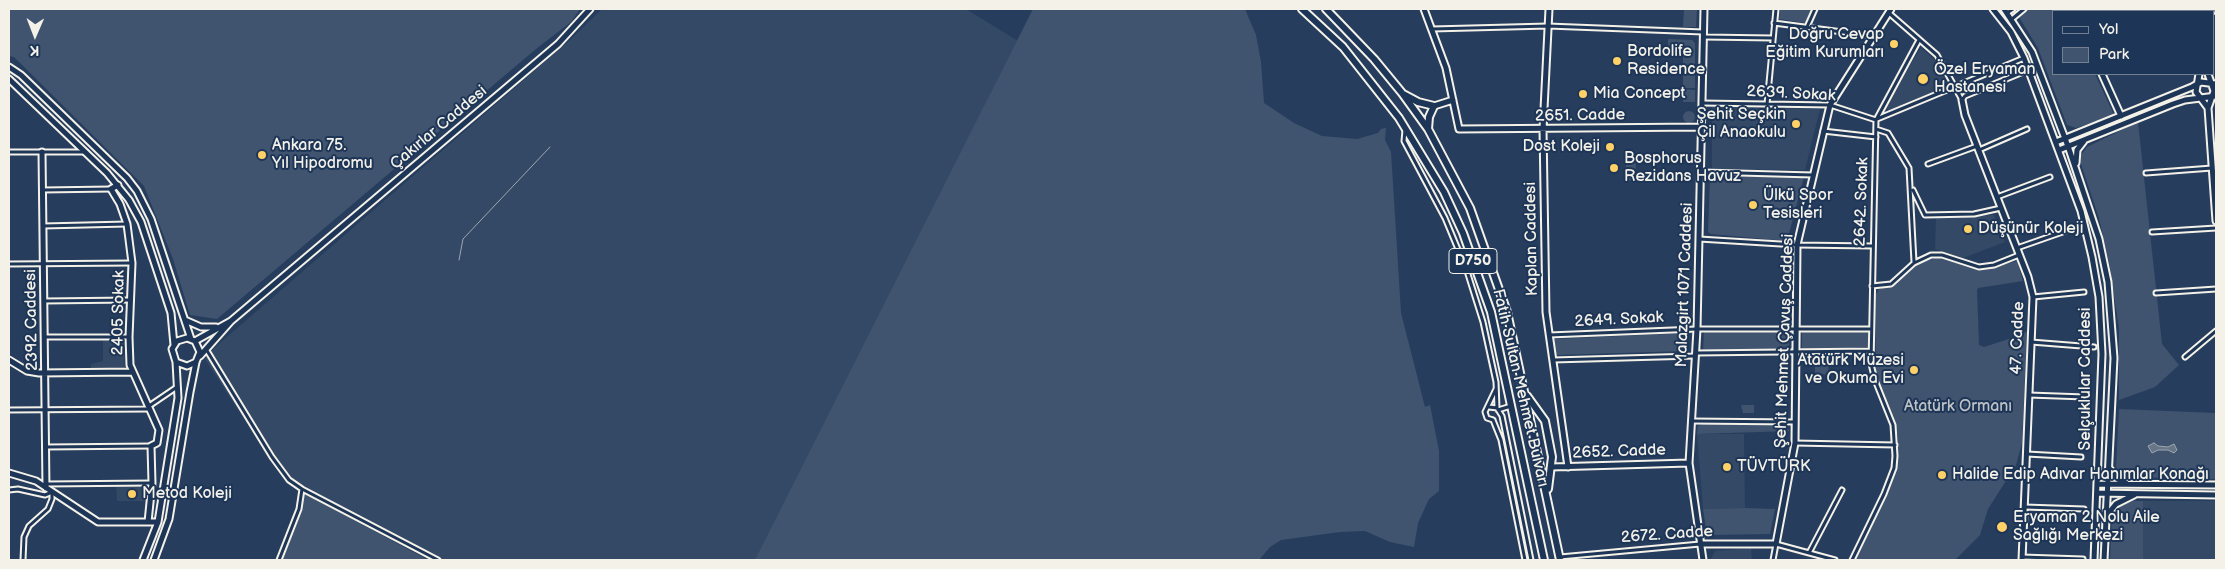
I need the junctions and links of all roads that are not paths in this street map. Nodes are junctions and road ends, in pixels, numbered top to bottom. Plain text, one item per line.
1 (590, 9) edge
2 (1302, 9) edge
3 (1326, 9) edge
4 (1424, 9) edge
5 (1549, 9) edge
6 (1704, 9) edge
7 (1776, 9) edge
8 (1815, 9) edge
9 (1993, 9) edge
10 (2013, 9) edge
11 (2024, 9) edge
12 (1889, 11) edge
13 (2006, 11) edge
14 (2012, 19) junction
15 (1774, 23) junction
16 (1548, 26) junction
17 (1806, 27) junction
18 (1432, 29) junction
19 (1704, 35) junction
20 (1873, 36) junction
21 (1773, 38) junction
22 (1919, 40) junction
23 (2024, 58) junction
24 (2037, 66) junction
25 (9, 67) edge
26 (2029, 70) junction
27 (2102, 75) edge
28 (2199, 75) edge
29 (9, 79) edge
30 (2214, 84) edge
31 (2197, 85) junction
32 (1954, 89) junction
33 (1402, 93) junction
34 (2214, 96) edge
35 (2201, 98) junction
36 (1454, 100) junction
37 (1962, 100) junction
38 (1702, 103) junction
39 (1767, 104) junction
40 (1830, 105) junction
41 (1434, 106) junction
42 (2208, 108) junction
43 (2122, 116) junction
44 (1876, 120) junction
45 (1702, 127) junction
46 (1406, 128) junction
47 (1542, 128) junction
48 (1876, 129) junction
49 (2027, 129) dead end
50 (1428, 130) junction
51 (1823, 132) junction
52 (1876, 137) junction
53 (2065, 139) junction
54 (2086, 139) junction
55 (2056, 142) junction
56 (2068, 147) junction
57 (1978, 148) junction
58 (2059, 150) junction
59 (9, 152) edge
60 (42, 152) junction
61 (86, 152) junction
62 (1928, 164) dead end
63 (2076, 168) junction
64 (2214, 168) edge
65 (1702, 172) junction
66 (2146, 173) dead end
67 (1813, 175) junction
68 (2050, 176) dead end
69 (118, 185) junction
70 (1911, 187) junction
71 (111, 189) junction
72 (43, 190) junction
73 (1997, 197) junction
74 (2001, 208) junction
75 (2216, 221) edge
76 (128, 224) junction
77 (43, 226) junction
78 (2074, 228) dead end
79 (2216, 228) edge
80 (2152, 232) dead end
81 (1699, 239) junction
82 (1797, 246) junction
83 (1873, 246) junction
84 (2017, 248) junction
85 (1470, 251) junction
86 (1462, 254) junction
87 (2019, 255) junction
88 (132, 263) junction
89 (1914, 263) junction
90 (9, 264) edge
91 (44, 264) junction
92 (1872, 286) junction
93 (2216, 289) edge
94 (2084, 292) dead end
95 (2156, 293) dead end
96 (2033, 297) junction
97 (132, 300) junction
98 (44, 301) junction
99 (185, 320) junction
100 (232, 321) junction
101 (219, 327) junction
102 (1697, 329) junction
103 (1796, 329) junction
104 (1871, 329) junction
105 (2216, 332) edge
106 (1549, 336) junction
107 (44, 337) junction
108 (129, 337) junction
109 (193, 340) junction
110 (2031, 342) junction
111 (174, 345) junction
112 (2094, 347) dead end
113 (206, 349) junction
114 (1871, 351) junction
115 (1795, 352) junction
116 (1695, 355) junction
117 (2185, 357) dead end
118 (9, 360) edge
119 (197, 360) junction
120 (1552, 360) junction
121 (176, 362) junction
122 (133, 372) junction
123 (45, 374) junction
124 (178, 387) junction
125 (1496, 389) junction
126 (2029, 395) junction
127 (1526, 396) junction
128 (2085, 397) dead end
129 (1512, 406) junction
130 (1489, 407) junction
131 (150, 408) junction
132 (9, 410) edge
133 (45, 410) junction
134 (1498, 411) junction
135 (1493, 420) junction
136 (1691, 421) junction
137 (1795, 422) junction
138 (1796, 443) junction
139 (1895, 445) junction
140 (151, 446) junction
141 (46, 447) junction
142 (2027, 454) junction
143 (2081, 457) dead end
144 (1689, 463) junction
145 (1550, 467) junction
146 (1568, 467) junction
147 (2109, 468) junction
148 (9, 473) edge
149 (152, 483) junction
150 (2097, 484) junction
151 (2108, 484) junction
152 (2129, 484) junction
153 (2216, 485) edge
154 (46, 486) junction
155 (9, 490) edge
156 (302, 490) junction
157 (1842, 490) dead end
158 (52, 492) junction
159 (2097, 493) junction
160 (2108, 493) junction
161 (2137, 494) junction
162 (1548, 495) junction
163 (2216, 495) edge
164 (2024, 507) junction
165 (2084, 509) dead end
166 (2106, 515) junction
167 (148, 522) junction
168 (158, 522) junction
169 (1700, 544) junction
170 (1776, 544) junction
171 (1808, 553) junction
172 (1560, 559) edge
173 (2022, 559) edge
174 (2083, 559) dead end
175 (23, 560) edge
176 (143, 560) edge
177 (154, 560) edge
178 (279, 560) edge
179 (438, 560) edge
180 (1525, 560) edge
181 (1531, 560) edge
182 (1544, 560) edge
183 (1703, 560) edge
184 (1773, 560) edge
185 (1834, 560) edge
186 (1852, 560) edge
187 (2094, 560) edge
188 (2104, 560) edge

1 - 100 street, Çakırlar Caddesi
2 - 46 highway, Fatih Sultan Mehmet Bulvarı / D750
3 - 33 highway, Fatih Sultan Mehmet Bulvarı / D750
4 - 18 street
5 - 16 street, Kaplan Caddesi
6 - 19 street, Malazgirt 1071 Caddesi
7 - 15 street
8 - 17 street
9 - 23 street, Selçuklular Caddesi
10 - 13 street
11 - 14 street
12 - 20 street, Şehit Mehmet Çavuş Caddesi
12 - 22 street
13 - 14 street, Selçuklular Caddesi
14 - 24 street, Selçuklular Caddesi
15 - 17 street
15 - 21 street
16 - 18 street
16 - 19 street
16 - 47 street, Kaplan Caddesi
17 - 20 street
18 - 36 street
19 - 21 street
19 - 38 street, Malazgirt 1071 Caddesi
20 - 40 street, Şehit Mehmet Çavuş Caddesi
21 - 39 street
22 - 32 street
22 - 44 street
23 - 26 street, Selçuklular Caddesi
23 - 32 street
24 - 26 street
24 - 53 street, Selçuklular Caddesi
25 - 99 street
26 - 37 street
26 - 55 street, Selçuklular Caddesi
27 - 43 street
28 - 31 street
29 - 61 street
30 - 31 street
30 - 34 street
31 - 35 street
31 - 43 street
32 - 37 street
32 - 44 street
33 - 41 highway
33 - 50 highway, Fatih Sultan Mehmet Bulvarı / D750
34 - 35 street
34 - 42 street
35 - 42 street
35 - 54 street
36 - 41 street
36 - 47 street, 2651. Cadde
37 - 57 street, 47. Cadde
38 - 39 street, 2639. Sokak
38 - 45 street, Malazgirt 1071 Caddesi
39 - 40 street, 2639. Sokak
40 - 44 street, 2639. Sokak
40 - 51 street, Şehit Mehmet Çavuş Caddesi
41 - 50 highway
42 - 64 street
43 - 53 street
44 - 48 street, 2642. Sokak
45 - 47 street, 2651. Cadde
45 - 65 street, Malazgirt 1071 Caddesi
46 - 85 highway, Fatih Sultan Mehmet Bulvarı / D750
46 - 86 street
47 - 106 street, Kaplan Caddesi
48 - 52 street, 2642. Sokak
48 - 70 street
49 - 57 street
50 - 127 highway, Fatih Sultan Mehmet Bulvarı / D750
51 - 52 street
51 - 67 street, Şehit Mehmet Çavuş Caddesi
52 - 83 street, 2642. Sokak
53 - 55 street
53 - 56 street, Selçuklular Caddesi
54 - 56 street
54 - 63 street
55 - 58 street, Selçuklular Caddesi
56 - 58 street
56 - 63 street, Selçuklular Caddesi
57 - 62 street
57 - 73 street, 47. Cadde
58 - 150 street, Selçuklular Caddesi
59 - 60 street
60 - 61 street
60 - 72 street, 2392 Caddesi
61 - 69 street
63 - 147 street, Selçuklular Caddesi
64 - 66 street
64 - 75 street
65 - 67 street
65 - 81 street, Malazgirt 1071 Caddesi
67 - 82 street, Şehit Mehmet Çavuş Caddesi
68 - 73 street
69 - 71 street
69 - 111 street
70 - 74 street
70 - 89 street
71 - 72 street
71 - 76 street, 2405 Sokak
72 - 77 street, 2392 Caddesi
73 - 74 street, 47. Cadde
74 - 84 street, 47. Cadde
76 - 77 street
76 - 88 street, 2405 Sokak
77 - 91 street, 2392 Caddesi
78 - 84 street
79 - 80 street
81 - 82 street
81 - 102 street, Malazgirt 1071 Caddesi
82 - 83 street
82 - 103 street, Şehit Mehmet Çavuş Caddesi
83 - 92 street, 2642. Sokak
84 - 87 street, 47. Cadde
85 - 86 street
85 - 129 highway, Fatih Sultan Mehmet Bulvarı / D750
86 - 125 street
87 - 89 street
87 - 96 street, 47. Cadde
88 - 91 street
88 - 97 street, 2405 Sokak
89 - 92 street
90 - 91 street
91 - 98 street, 2392 Caddesi
92 - 104 street, 2642. Sokak
93 - 95 street
94 - 96 street
96 - 110 street, 47. Cadde
97 - 98 street
97 - 108 street, 2405 Sokak
98 - 107 street, 2392 Caddesi
99 - 101 street
99 - 109 street
100 - 101 street, Çakırlar Caddesi
100 - 113 street, Çakırlar Caddesi
101 - 109 street, Çakırlar Caddesi
102 - 103 street, 2649. Sokak
102 - 106 street, 2649. Sokak
102 - 116 street, Malazgirt 1071 Caddesi
103 - 104 street, 2649. Sokak
103 - 115 street, Şehit Mehmet Çavuş Caddesi
104 - 114 street, 2642. Sokak
105 - 117 street
106 - 120 street, Kaplan Caddesi
107 - 108 street
107 - 123 street, 2392 Caddesi
108 - 122 street, 2405 Sokak
109 - 111 street
109 - 119 street
110 - 112 street
110 - 126 street, 47. Cadde
111 - 121 street
113 - 119 street, Çakırlar Caddesi
113 - 156 street
114 - 115 street
114 - 139 street, 2642. Sokak
115 - 116 street
115 - 137 street, Şehit Mehmet Çavuş Caddesi
116 - 120 street
116 - 136 street, Malazgirt 1071 Caddesi
118 - 123 street
119 - 121 street
119 - 177 street
120 - 146 street, Kaplan Caddesi
121 - 124 street
122 - 123 street
122 - 131 street, 2405 Sokak
123 - 133 street, 2392 Caddesi
124 - 131 street
124 - 168 street
125 - 130 street
125 - 134 street
126 - 128 street
126 - 142 street, 47. Cadde
127 - 145 highway
127 - 162 highway, Fatih Sultan Mehmet Bulvarı / D750
129 - 134 street
129 - 182 highway, Fatih Sultan Mehmet Bulvarı / D750
130 - 134 street
130 - 135 street
131 - 133 street
131 - 140 street, 2405 Sokak
132 - 133 street
133 - 141 street, 2392 Caddesi
134 - 135 street
134 - 181 street
135 - 180 street
136 - 137 street
136 - 144 street, Malazgirt 1071 Caddesi
137 - 138 street, Şehit Mehmet Çavuş Caddesi
138 - 139 street
138 - 170 street, Şehit Mehmet Çavuş Caddesi
139 - 186 street, 2642. Sokak
140 - 141 street
140 - 149 street, 2405 Sokak
141 - 154 street, 2392 Caddesi
142 - 143 street
142 - 164 street, 47. Cadde
144 - 146 street, 2652. Cadde
144 - 169 street, Malazgirt 1071 Caddesi
145 - 146 street, 2652. Cadde
145 - 162 highway
147 - 151 street, Selçuklular Caddesi
147 - 152 street
148 - 154 street
149 - 154 street
149 - 167 street, 2405 Sokak
150 - 151 street
150 - 159 street, Selçuklular Caddesi
151 - 152 street
151 - 160 street, Selçuklular Caddesi
152 - 153 street
154 - 158 street
155 - 158 street
156 - 178 street
156 - 179 street
157 - 171 street
158 - 167 street
158 - 175 street
159 - 160 street
159 - 187 street, Selçuklular Caddesi
160 - 161 street
160 - 166 street, Selçuklular Caddesi
161 - 163 street
161 - 166 street
162 - 172 highway, Fatih Sultan Mehmet Bulvarı / D750
164 - 165 street
164 - 173 street, 47. Cadde
166 - 188 street, Selçuklular Caddesi
167 - 168 street
168 - 176 street
169 - 170 street, 2672. Cadde
169 - 172 street, 2672. Cadde
169 - 183 street, Malazgirt 1071 Caddesi
170 - 171 street
170 - 184 street
171 - 185 street
173 - 174 street

